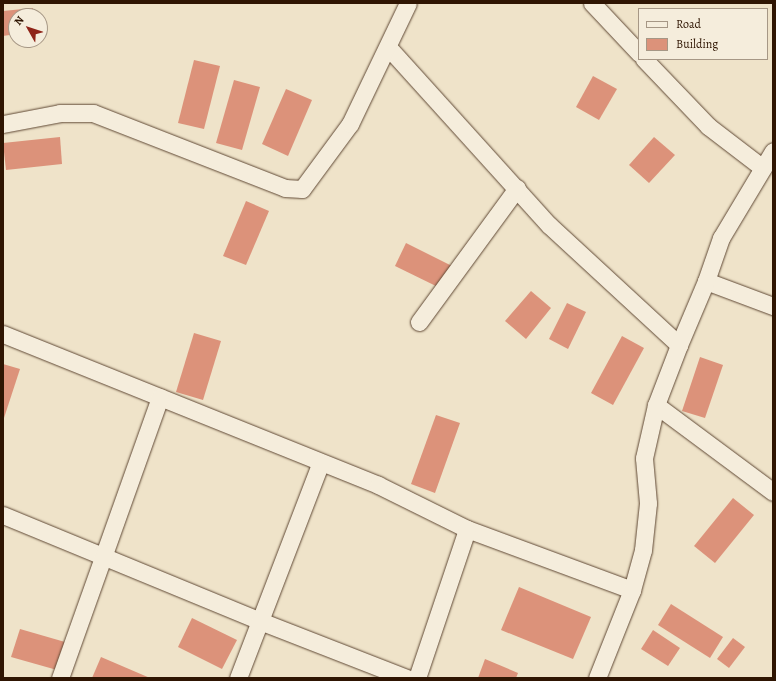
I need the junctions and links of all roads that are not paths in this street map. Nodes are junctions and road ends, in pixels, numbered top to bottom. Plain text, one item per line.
1 (408, 3) edge
2 (592, 3) edge
3 (388, 47) junction
4 (638, 52) edge
5 (645, 60) edge
6 (3, 124) edge
7 (773, 151) edge
8 (763, 168) junction
9 (517, 188) junction
10 (706, 281) junction
11 (773, 306) edge
12 (419, 322) dead end
13 (3, 334) edge
14 (679, 345) junction
15 (160, 397) junction
16 (656, 405) junction
17 (321, 462) junction
18 (773, 492) edge
19 (3, 514) edge
20 (467, 529) junction
21 (103, 557) junction
22 (632, 590) junction
23 (260, 621) junction
24 (60, 678) edge
25 (238, 678) edge
26 (406, 678) edge
27 (417, 678) edge
28 (597, 678) edge

1 - 3 street
2 - 4 street
3 - 6 street
3 - 9 street
5 - 8 street
7 - 8 street
8 - 10 street
9 - 12 street
9 - 14 street
10 - 11 street
10 - 14 street
13 - 15 street
14 - 16 street
15 - 17 street
15 - 21 street
16 - 18 street
16 - 22 street
17 - 20 street
17 - 23 street
19 - 21 street
20 - 22 street
20 - 27 street
21 - 23 street
21 - 24 street
22 - 28 street
23 - 25 street
23 - 26 street

